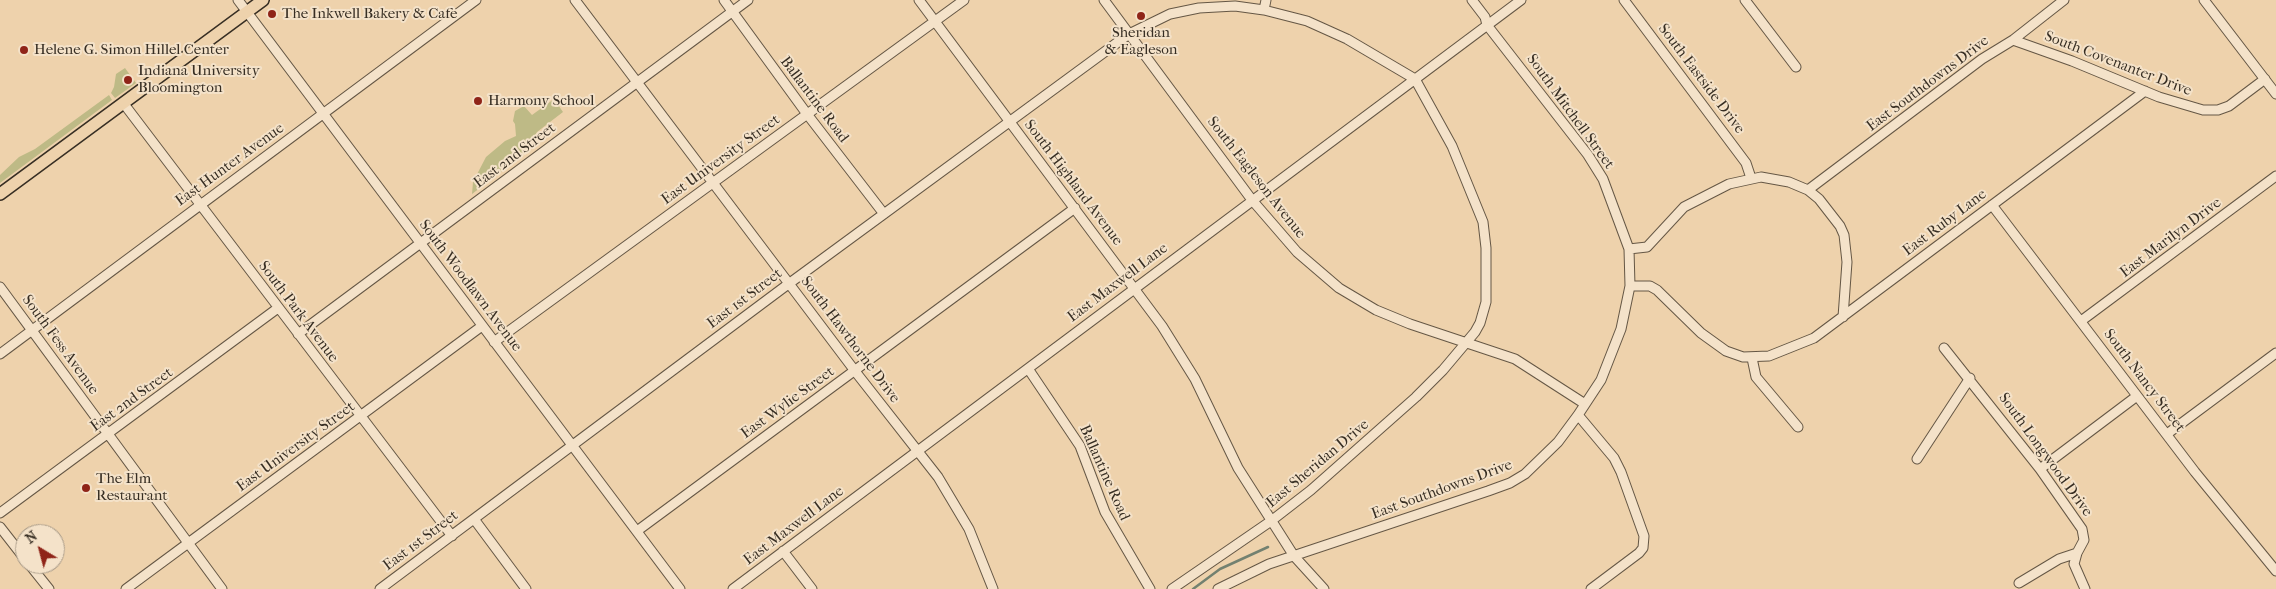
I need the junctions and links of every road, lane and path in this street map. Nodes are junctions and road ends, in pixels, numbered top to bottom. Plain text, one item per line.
1 (238, 0) edge
2 (263, 0) edge
3 (459, 0) edge
4 (476, 0) edge
5 (575, 0) edge
6 (724, 0) edge
7 (748, 0) edge
8 (919, 0) edge
9 (964, 0) edge
10 (1104, 0) edge
11 (1266, 0) edge
12 (1472, 0) edge
13 (1521, 0) edge
14 (1624, 0) edge
15 (1745, 0) edge
16 (2064, 0) edge
17 (2204, 0) edge
18 (465, 8) junction
19 (1264, 10) junction
20 (247, 12) junction
21 (732, 12) junction
22 (935, 21) junction
23 (1487, 25) junction
24 (1129, 34) junction
25 (2013, 40) junction
26 (1796, 67) dead end
27 (1415, 79) junction
28 (2265, 79) junction
29 (637, 82) junction
30 (2145, 91) junction
31 (2276, 94) edge
32 (124, 104) junction
33 (324, 113) junction
34 (807, 114) junction
35 (1011, 122) junction
36 (2276, 176) edge
37 (1751, 178) junction
38 (713, 182) junction
39 (1808, 190) junction
40 (0, 194) edge
41 (1252, 200) junction
42 (199, 204) junction
43 (1992, 205) junction
44 (1075, 208) junction
45 (884, 214) junction
46 (420, 243) junction
47 (1629, 249) junction
48 (790, 283) junction
49 (1630, 286) junction
50 (0, 287) edge
51 (1134, 288) junction
52 (278, 308) junction
53 (1843, 317) junction
54 (2081, 321) junction
55 (482, 326) junction
56 (31, 331) junction
57 (298, 334) junction
58 (494, 342) junction
59 (1467, 343) junction
60 (1944, 348) dead end
61 (2276, 353) edge
62 (0, 354) edge
63 (1752, 358) junction
64 (1029, 370) junction
65 (854, 371) junction
66 (1970, 378) junction
67 (2137, 396) junction
68 (1585, 404) junction
69 (1578, 415) junction
70 (360, 416) junction
71 (1798, 427) dead end
72 (109, 434) junction
73 (2166, 434) junction
74 (573, 446) junction
75 (916, 451) junction
76 (1917, 459) dead end
77 (2040, 469) junction
78 (0, 513) edge
79 (474, 519) junction
80 (1271, 521) junction
81 (0, 527) edge
82 (637, 531) junction
83 (452, 536) junction
84 (188, 542) junction
85 (15, 546) edge
86 (783, 551) junction
87 (2077, 553) junction
88 (1294, 556) junction
89 (2276, 571) edge
90 (37, 574) edge
91 (2019, 582) dead end
92 (49, 589) edge
93 (126, 589) edge
94 (222, 589) edge
95 (380, 589) edge
96 (526, 589) edge
97 (680, 589) edge
98 (733, 589) edge
99 (812, 589) edge
100 (993, 589) edge
101 (1150, 589) edge
102 (1172, 589) edge
103 (1218, 589) edge
104 (1324, 589) edge
105 (1591, 589) edge
106 (2085, 589) edge

1 - 20 street, South Woodlawn Avenue
2 - 20 main road
3 - 18 street
4 - 18 street, East Hunter Avenue
5 - 29 street, South Hawthorne Drive
6 - 21 street, Ballantine Road
7 - 21 street, East 2nd Street
8 - 22 street, South Highland Avenue
9 - 22 street, East University Street
10 - 24 street, South Eagleson Avenue
11 - 19 street
12 - 23 street, South Mitchell Street
13 - 23 street, East Maxwell Lane
14 - 37 street, South Eastside Drive
15 - 26 street
16 - 25 street, East Southdowns Drive
17 - 28 street
18 - 33 street, East Hunter Avenue
19 - 24 street, East 1st Street
19 - 27 street, East 1st Street
20 - 32 main road
20 - 33 street, South Woodlawn Avenue
21 - 29 street, East 2nd Street
21 - 34 street, Ballantine Road
22 - 34 street, East University Street
22 - 35 street, South Highland Avenue
23 - 27 street, East Maxwell Lane
23 - 47 street, South Mitchell Street
24 - 35 street, East 1st Street
24 - 41 street, South Eagleson Avenue
25 - 30 street, South Covenanter Drive
25 - 39 street, East Southdowns Drive
27 - 41 street, East Maxwell Lane
27 - 59 street, East Sheridan Drive
28 - 30 street, South Covenanter Drive
28 - 31 street
29 - 38 street, South Hawthorne Drive
29 - 46 street, East 2nd Street
30 - 43 street, East Ruby Lane
32 - 40 main road
32 - 42 street, South Park Avenue
33 - 42 street, East Hunter Avenue
33 - 46 street, South Woodlawn Avenue
34 - 38 street, East University Street
34 - 45 street, Ballantine Road
35 - 44 street, South Highland Avenue
35 - 45 street, East 1st Street
36 - 54 street, East Marilyn Drive
37 - 39 street
37 - 47 street
38 - 48 street, South Hawthorne Drive
38 - 58 street, East University Street
39 - 53 street
41 - 51 street, East Maxwell Lane
41 - 59 street, South Eagleson Avenue
42 - 52 street, South Park Avenue
42 - 56 street, East Hunter Avenue
43 - 53 street, East Ruby Lane
43 - 54 street, South Nancy Street
44 - 51 street, South Highland Avenue
44 - 65 street, East Wylie Street
45 - 48 street, East 1st Street
46 - 55 street, South Woodlawn Avenue
46 - 57 street, East 2nd Street
47 - 49 street, South Mitchell Street
48 - 65 street, South Hawthorne Drive
48 - 74 street, East 1st Street
49 - 63 street
49 - 68 street, East Southdowns Drive
50 - 56 street, South Fess Avenue
51 - 64 street, East Maxwell Lane
51 - 80 street, South Highland Avenue
52 - 57 street, South Park Avenue
52 - 72 street, East 2nd Street
53 - 63 street, East Ruby Lane
54 - 67 street, South Nancy Street
55 - 58 street, South Woodlawn Avenue
55 - 70 street, East University Street
56 - 62 street, East Hunter Avenue
56 - 72 street, South Fess Avenue
57 - 70 street, South Park Avenue
58 - 74 street, South Woodlawn Avenue
59 - 68 street, South Eagleson Avenue
59 - 80 street, East Sheridan Drive
60 - 66 street, South Longwood Drive
61 - 73 street
63 - 71 street
64 - 75 street, East Maxwell Lane
64 - 101 street, Ballantine Road
65 - 75 street, South Hawthorne Drive
65 - 82 street, East Wylie Street
66 - 76 street
66 - 77 street, South Longwood Drive
67 - 73 street, South Nancy Street
67 - 77 street
68 - 69 street, East Southdowns Drive
69 - 88 street, East Southdowns Drive
69 - 105 street
70 - 83 street, South Park Avenue
70 - 84 street, East University Street
72 - 78 street, East 2nd Street
72 - 84 street, South Fess Avenue
73 - 89 street, South Nancy Street
74 - 79 street, East 1st Street
74 - 82 street, South Woodlawn Avenue
75 - 86 street, East Maxwell Lane
75 - 100 street, South Hawthorne Drive
77 - 87 street, South Longwood Drive
79 - 83 street, East 1st Street
79 - 96 street
80 - 88 street, South Highland Avenue
80 - 102 street, East Sheridan Drive
81 - 85 street
82 - 97 street, South Woodlawn Avenue
83 - 95 street, East 1st Street
84 - 93 street, East University Street
84 - 94 street, South Fess Avenue
86 - 98 street, East Maxwell Lane
86 - 99 street
87 - 91 street
87 - 106 street, South Longwood Drive
88 - 103 street, East Southdowns Drive
88 - 104 street, South Highland Avenue
90 - 92 street

